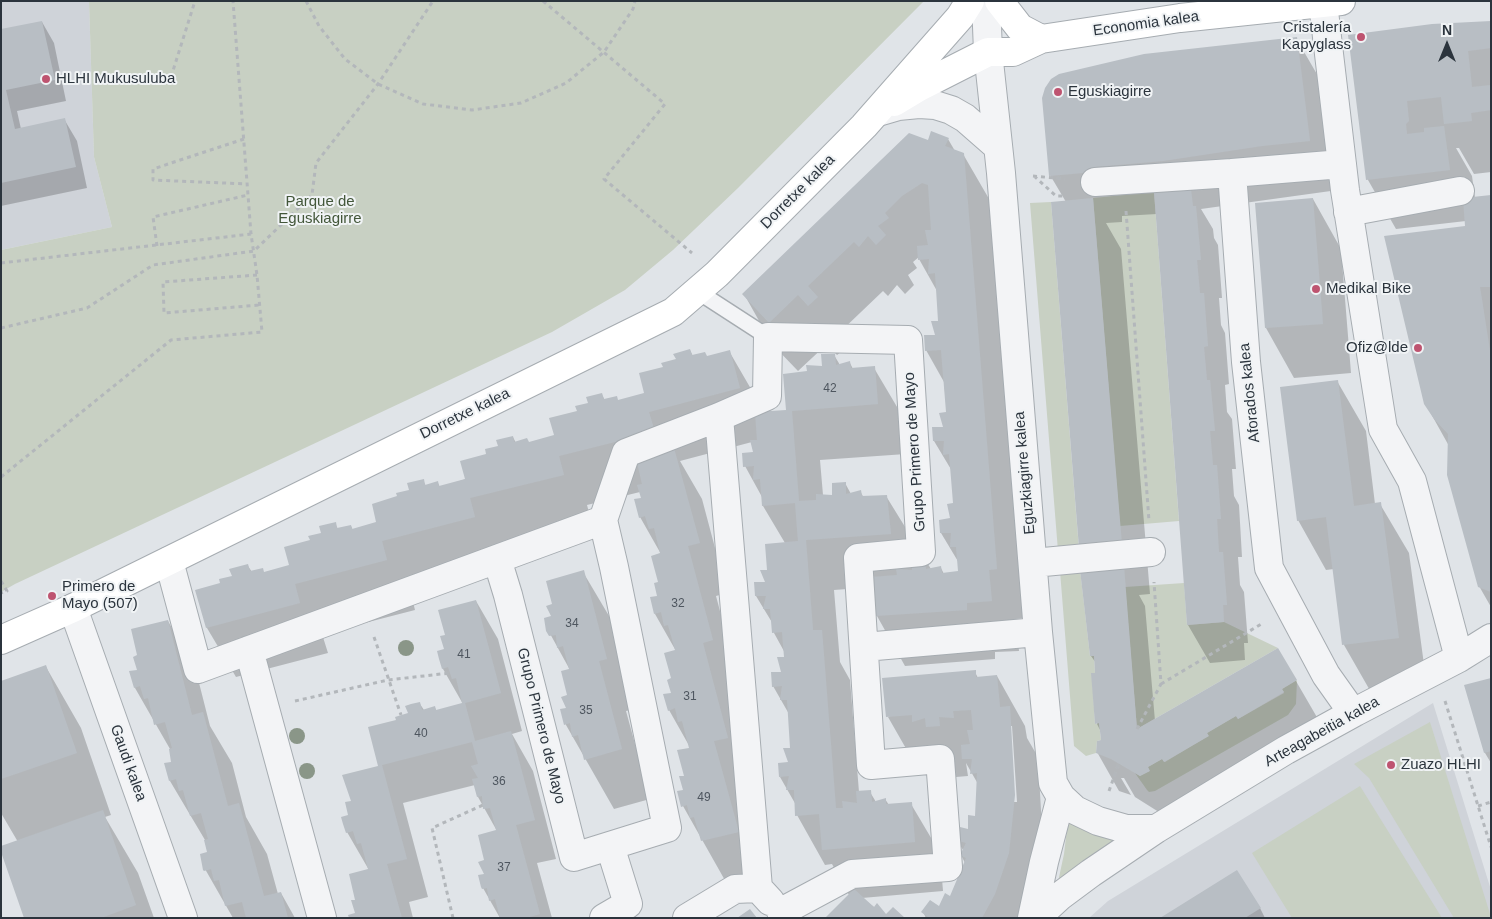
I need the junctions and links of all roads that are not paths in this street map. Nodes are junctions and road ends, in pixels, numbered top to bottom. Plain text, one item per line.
1 (970, 1) edge
2 (986, 1) edge
3 (999, 1) edge
4 (1332, 2) edge
5 (1041, 39) junction
6 (988, 52) junction
7 (875, 113) junction
8 (997, 146) junction
9 (1342, 164) junction
10 (1232, 173) junction
11 (1095, 182) road end
12 (1460, 191) dead end
13 (1348, 212) junction
14 (707, 282) junction
15 (768, 338) junction
16 (719, 417) junction
17 (603, 520) junction
18 (1151, 552) road end
19 (497, 559) junction
20 (169, 561) junction
21 (1033, 563) junction
22 (73, 608) junction
23 (1038, 632) junction
24 (1491, 638) edge
25 (1, 640) edge
26 (864, 647) junction
27 (249, 650) junction
28 (1447, 664) junction
29 (1355, 712) junction
30 (1061, 797) junction
31 (1156, 829) junction
32 (610, 846) junction
33 (758, 888) junction
34 (630, 911) edge
35 (783, 915) edge
36 (183, 918) edge
37 (322, 918) edge
38 (604, 918) edge
39 (687, 918) edge
40 (1032, 918) edge
41 (1036, 918) edge

1 - 7 street, Dorretxe kalea
2 - 6 street, Eguzkiagirre kalea
3 - 5 street
4 - 5 street, Economia kalea
4 - 9 street
5 - 6 street, Economia kalea
6 - 7 street, Dorretxe kalea
6 - 8 street, Eguzkiagirre kalea
7 - 8 street
7 - 14 street, Dorretxe kalea
8 - 21 street, Eguzkiagirre kalea
9 - 10 street
9 - 13 street
10 - 11 street
10 - 29 street, Aforados kalea
12 - 13 street
13 - 28 street
14 - 15 lane
14 - 20 street, Dorretxe kalea
15 - 16 street
15 - 26 street, Grupo Primero de Mayo
16 - 17 street
16 - 33 street
17 - 19 street
17 - 32 street, Grupo Primero de Mayo
18 - 21 street
19 - 27 street
19 - 32 street, Grupo Primero de Mayo
20 - 22 street, Dorretxe kalea
20 - 27 street
21 - 23 street, Eguzkiagirre kalea
22 - 25 street, Dorretxe kalea
22 - 36 street, Gaudi kalea
23 - 26 street
23 - 30 street, Eguzkiagirre kalea
24 - 28 street, Arteagabeitia kalea
26 - 35 street, Grupo Primero de Mayo
27 - 37 street
28 - 29 street, Arteagabeitia kalea
29 - 31 street, Arteagabeitia kalea
30 - 31 street
30 - 40 street
31 - 41 street, Arteagabeitia kalea
32 - 34 street
33 - 35 street
33 - 39 street
34 - 38 street

